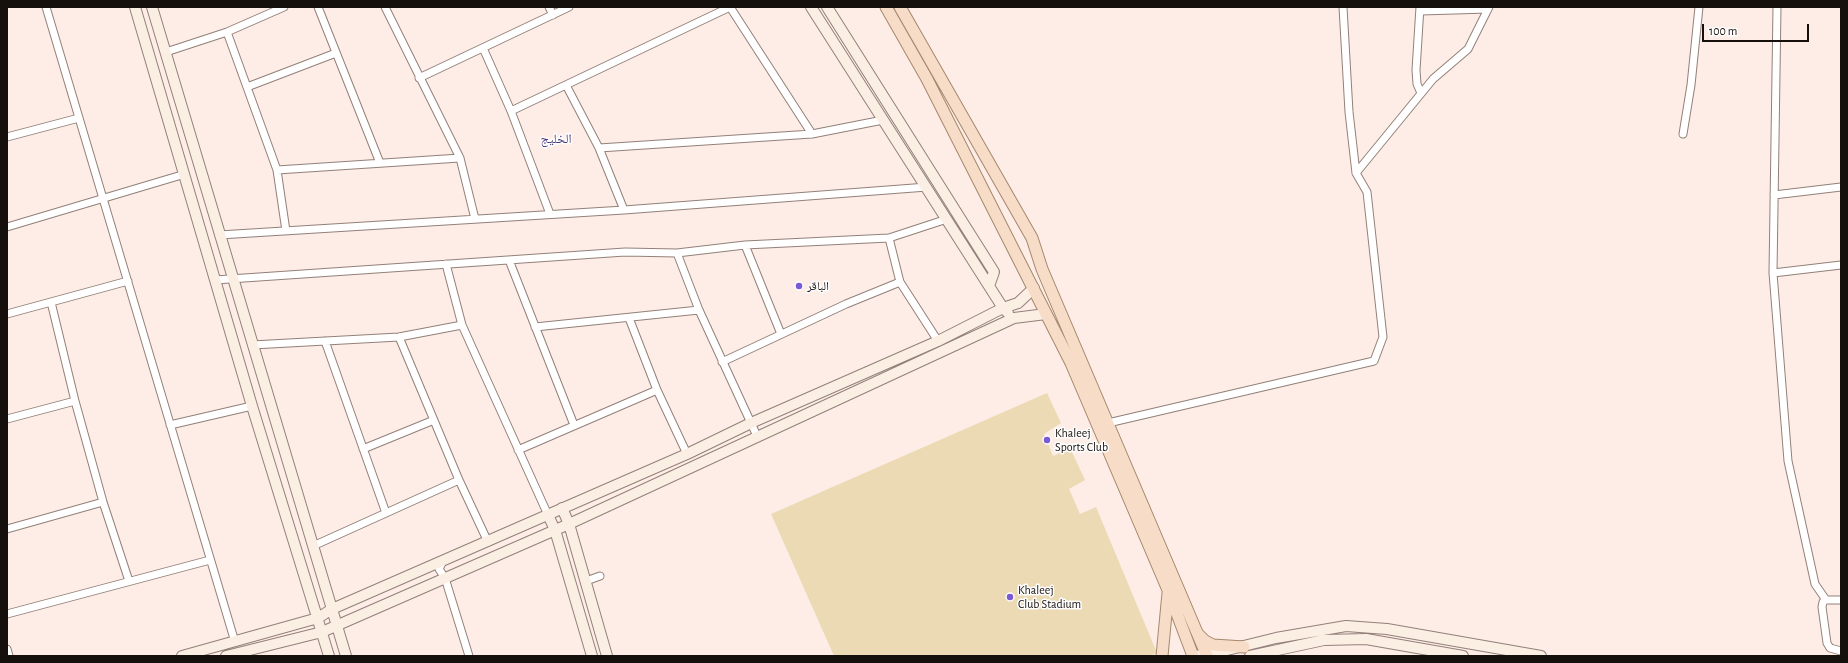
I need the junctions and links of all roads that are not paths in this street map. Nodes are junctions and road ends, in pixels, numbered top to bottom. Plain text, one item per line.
1 (46, 7) edge
2 (135, 7) edge
3 (152, 7) edge
4 (284, 7) edge
5 (318, 7) edge
6 (385, 7) edge
7 (549, 7) edge
8 (569, 7) edge
9 (730, 7) edge
10 (812, 7) edge
11 (827, 7) edge
12 (886, 7) edge
13 (900, 7) edge
14 (1343, 7) edge
15 (1699, 7) edge
16 (1777, 7) edge
17 (1488, 8) edge
18 (1420, 9) edge
19 (553, 15) junction
20 (227, 32) junction
21 (482, 48) junction
22 (166, 52) junction
23 (336, 53) junction
24 (419, 78) junction
25 (566, 85) junction
26 (247, 87) junction
27 (1421, 93) junction
28 (511, 111) junction
29 (79, 118) junction
30 (882, 120) junction
31 (812, 134) junction
32 (1683, 134) dead end
33 (7, 137) edge
34 (599, 148) junction
35 (460, 158) junction
36 (380, 163) junction
37 (277, 170) junction
38 (1356, 173) junction
39 (185, 174) junction
40 (927, 187) junction
41 (1841, 187) edge
42 (1774, 194) junction
43 (103, 198) junction
44 (624, 210) junction
45 (550, 214) junction
46 (475, 219) junction
47 (947, 219) junction
48 (7, 226) edge
49 (286, 231) junction
50 (219, 235) junction
51 (889, 238) junction
52 (745, 245) junction
53 (677, 253) junction
54 (509, 260) junction
55 (446, 264) junction
56 (1841, 265) edge
57 (1773, 273) junction
58 (233, 278) junction
59 (216, 280) junction
60 (128, 281) junction
61 (900, 282) junction
62 (990, 286) junction
63 (1034, 288) junction
64 (51, 302) junction
65 (1003, 308) junction
66 (699, 310) junction
67 (7, 314) edge
68 (1046, 314) junction
69 (629, 318) junction
70 (1014, 318) junction
71 (462, 325) junction
72 (535, 327) junction
73 (781, 334) junction
74 (400, 337) junction
75 (938, 340) junction
76 (325, 341) junction
77 (252, 345) junction
78 (722, 362) junction
79 (657, 390) junction
80 (75, 401) junction
81 (252, 406) junction
82 (7, 419) edge
83 (434, 420) junction
84 (751, 423) junction
85 (1108, 423) junction
86 (170, 425) junction
87 (574, 425) junction
88 (757, 436) junction
89 (363, 449) junction
90 (518, 450) junction
91 (687, 454) junction
92 (459, 480) junction
93 (103, 502) junction
94 (562, 508) junction
95 (386, 513) junction
96 (548, 514) junction
97 (569, 524) junction
98 (7, 529) edge
99 (555, 530) junction
100 (488, 542) junction
101 (313, 546) junction
102 (210, 560) junction
103 (443, 561) junction
104 (600, 576) dead end
105 (445, 578) junction
106 (586, 581) junction
107 (129, 582) junction
108 (1168, 590) junction
109 (1826, 600) junction
110 (1841, 600) edge
111 (332, 609) junction
112 (7, 614) edge
113 (318, 618) junction
114 (337, 626) junction
115 (322, 632) junction
116 (1197, 633) junction
117 (235, 642) junction
118 (7, 650) edge
119 (1247, 651) edge
120 (1841, 651) edge
121 (238, 654) edge
122 (1207, 655) edge
123 (9, 656) edge
124 (182, 656) edge
125 (226, 656) edge
126 (329, 656) edge
127 (346, 656) edge
128 (468, 656) edge
129 (592, 656) edge
130 (607, 656) edge
131 (1162, 656) edge
132 (1193, 656) edge
133 (1463, 656) edge
134 (1541, 656) edge

1 - 29 street
2 - 39 street
3 - 22 street
4 - 20 street
5 - 23 street
6 - 24 street
7 - 19 street
8 - 19 street
9 - 25 street
9 - 31 street
10 - 30 street
11 - 62 street
12 - 63 main road
13 - 85 main road
14 - 38 street
15 - 32 street
16 - 42 street
17 - 18 street
17 - 27 street
18 - 27 street
19 - 21 street
20 - 22 street
20 - 26 street
21 - 24 street
21 - 28 street
22 - 50 street
23 - 26 street
23 - 36 street
24 - 35 street
25 - 28 street
25 - 34 street
26 - 37 street
27 - 38 street
28 - 45 street
29 - 33 street
29 - 43 street
30 - 31 street
30 - 40 street
31 - 34 street
34 - 44 street
35 - 36 street
35 - 46 street
36 - 37 street
37 - 49 street
38 - 85 street
39 - 43 street
39 - 59 street
40 - 44 street
40 - 47 street
41 - 42 street
42 - 57 street
43 - 48 street
43 - 60 street
44 - 45 street
45 - 46 street
46 - 49 street
47 - 51 street
47 - 62 street
49 - 50 street
50 - 58 street
51 - 52 street
51 - 61 street
52 - 53 street
52 - 73 street
53 - 54 street
53 - 66 street
54 - 55 street
54 - 72 street
55 - 58 street
55 - 71 street
56 - 57 street
57 - 109 street
58 - 59 street
58 - 77 street
59 - 81 street
60 - 64 street
60 - 86 street
61 - 73 street
61 - 75 street
62 - 65 street
63 - 65 street
63 - 68 main road
64 - 67 street
64 - 80 street
65 - 70 street
65 - 75 street
66 - 69 street
66 - 78 street
68 - 70 street
68 - 108 main road
69 - 72 street
69 - 79 street
70 - 88 street
71 - 74 street
71 - 90 street
72 - 87 street
73 - 78 street
74 - 76 street
74 - 83 street
75 - 84 street
76 - 77 street
76 - 89 street
77 - 101 street
78 - 84 street
79 - 87 street
79 - 91 street
80 - 82 street
80 - 93 street
81 - 86 street
81 - 113 street
83 - 89 street
83 - 92 street
84 - 88 street
84 - 91 street
85 - 116 main road
86 - 102 street
87 - 90 street
88 - 97 street
89 - 95 street
90 - 96 street
91 - 94 street
92 - 95 street
92 - 100 street
93 - 98 street
93 - 107 street
94 - 96 street
94 - 97 street
95 - 101 street
96 - 99 street
96 - 100 street
97 - 99 street
97 - 106 street
99 - 105 street
99 - 129 street
100 - 103 street
101 - 111 street
102 - 107 street
102 - 117 street
103 - 105 street
103 - 111 street
104 - 106 street
105 - 114 street
105 - 128 street
106 - 130 street
107 - 112 street
108 - 131 main road
108 - 132 main road
109 - 110 street
109 - 120 street
111 - 113 street
111 - 114 street
113 - 115 street
113 - 117 street
114 - 115 street
114 - 127 street
115 - 121 street
115 - 126 street
116 - 119 main road
116 - 122 main road
117 - 124 street
118 - 123 street
119 - 122 street
119 - 133 street
119 - 134 street
121 - 125 street
122 - 132 street

